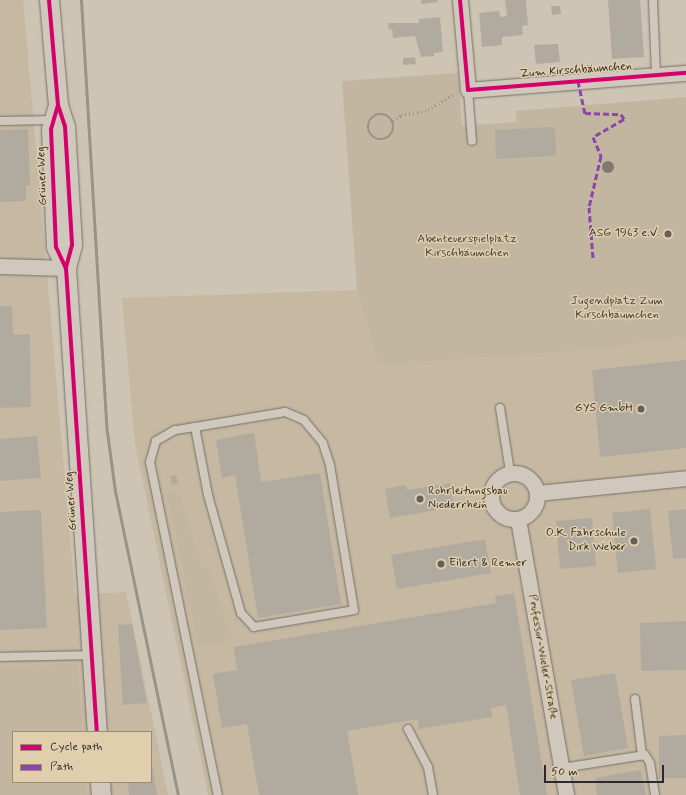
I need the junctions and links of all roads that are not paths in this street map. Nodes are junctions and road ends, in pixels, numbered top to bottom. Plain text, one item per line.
1 (49, 0) edge
2 (460, 0) edge
3 (653, 0) edge
4 (686, 73) edge
5 (656, 75) junction
6 (468, 90) junction
7 (56, 112) junction
8 (0, 121) edge
9 (472, 141) dead end
10 (0, 266) edge
11 (66, 268) junction
12 (500, 408) dead end
13 (195, 426) junction
14 (510, 472) junction
15 (686, 478) edge
16 (537, 493) junction
17 (518, 519) junction
18 (92, 655) junction
19 (0, 656) edge
20 (635, 699) dead end
21 (408, 729) dead end
22 (96, 731) edge
23 (642, 755) junction
24 (562, 768) junction
25 (100, 783) edge
26 (101, 795) edge
27 (218, 795) edge
28 (433, 795) edge
29 (566, 795) edge
30 (655, 795) edge

1 - 7 street, Grüner Weg
2 - 6 street
3 - 5 lane
4 - 5 street, Zum Kirschbäumchen
5 - 6 street, Zum Kirschbäumchen
6 - 9 lane
7 - 8 lane
7 - 11 street, Grüner Weg
10 - 11 street
11 - 18 street, Grüner Weg
12 - 14 lane
13 - 13 lane
13 - 27 lane
14 - 16 street
14 - 17 street
15 - 16 street
16 - 17 street
17 - 24 street, Professor-Wieler-Straße
18 - 19 lane
18 - 22 street, Grüner Weg
20 - 23 lane
21 - 28 lane
23 - 24 lane
23 - 30 lane
24 - 29 street, Professor-Wieler-Straße
25 - 26 street

